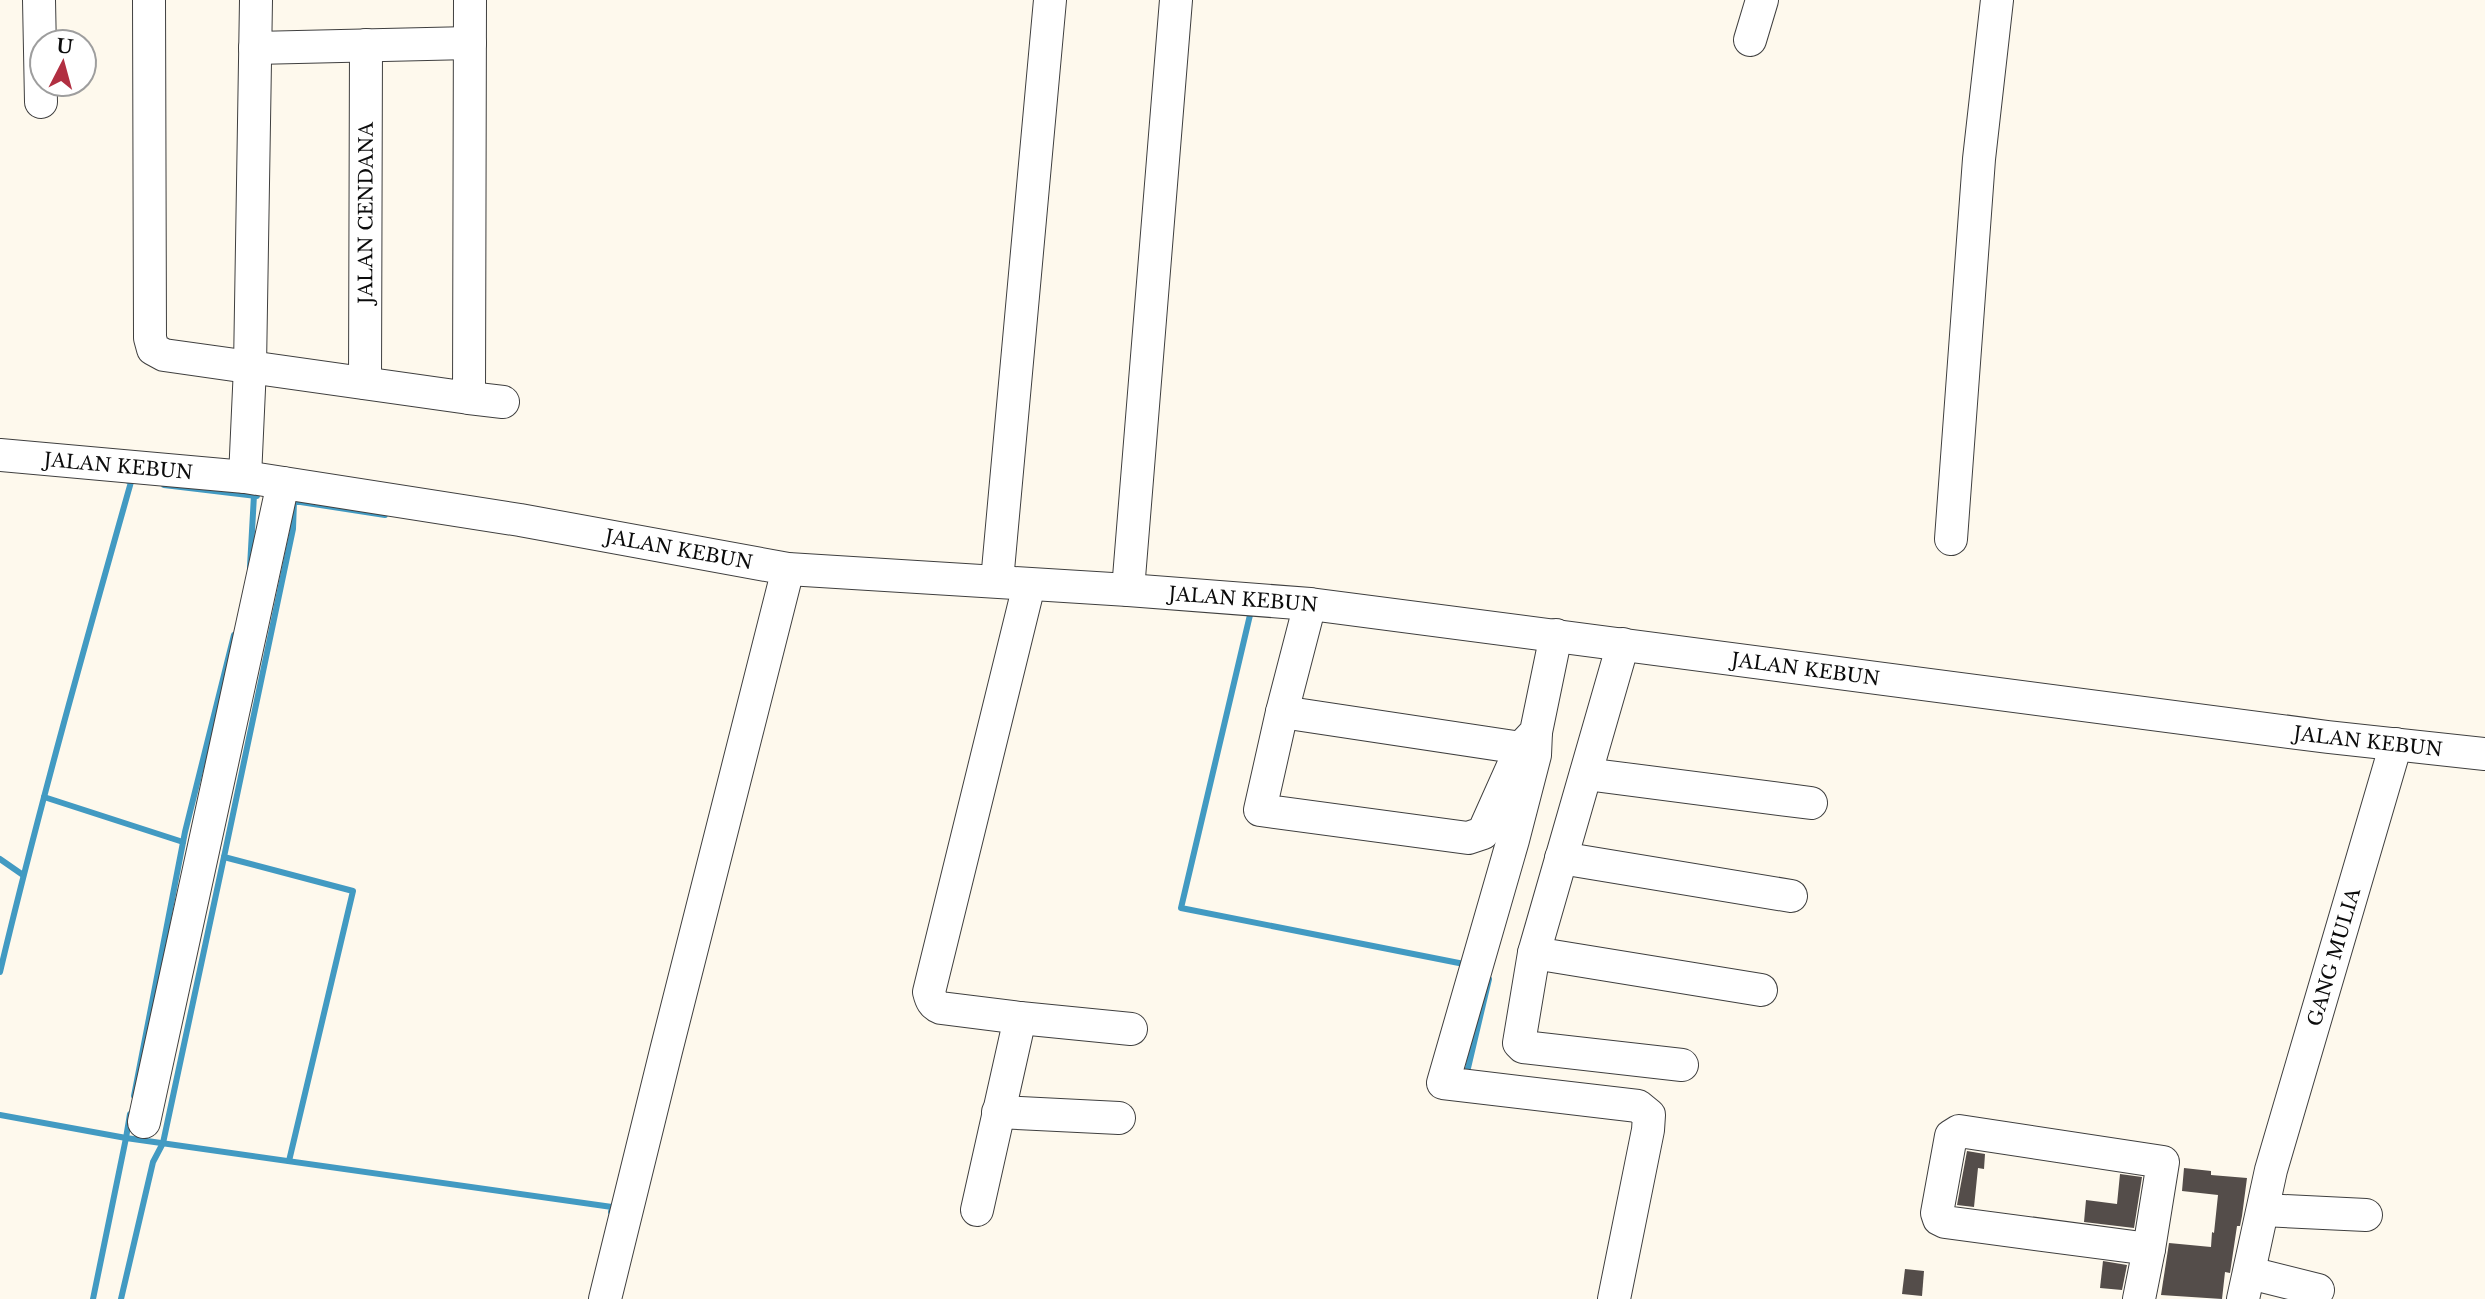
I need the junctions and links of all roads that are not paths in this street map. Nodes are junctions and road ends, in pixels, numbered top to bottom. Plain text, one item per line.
1 (39, 0) edge
2 (149, 0) edge
3 (256, 0) edge
4 (470, 0) edge
5 (1050, 0) edge
6 (1176, 0) edge
7 (1762, 0) edge
8 (1997, 0) edge
9 (1750, 40) dead end
10 (470, 43) junction
11 (366, 45) junction
12 (256, 48) junction
13 (41, 102) dead end
14 (250, 368) junction
15 (365, 383) junction
16 (469, 398) junction
17 (503, 402) dead end
18 (0, 455) edge
19 (245, 477) junction
20 (283, 483) junction
21 (1951, 539) dead end
22 (788, 569) junction
23 (998, 582) junction
24 (1029, 585) junction
25 (1128, 590) junction
26 (1310, 604) junction
27 (1556, 635) junction
28 (1623, 644) junction
29 (1282, 712) junction
30 (1528, 740) junction
31 (2396, 744) junction
32 (2485, 754) edge
33 (1586, 774) junction
34 (1811, 803) dead end
35 (1561, 858) junction
36 (1791, 896) dead end
37 (1534, 953) junction
38 (1761, 990) dead end
39 (1020, 1018) junction
40 (1132, 1029) dead end
41 (1682, 1065) dead end
42 (998, 1112) junction
43 (1119, 1118) dead end
44 (144, 1122) dead end
45 (977, 1210) dead end
46 (2263, 1210) junction
47 (2365, 1215) dead end
48 (2148, 1249) junction
49 (2246, 1286) edge
50 (2318, 1290) dead end
51 (605, 1299) edge
52 (1614, 1299) edge
53 (2138, 1299) edge

1 - 13 street
2 - 14 street
3 - 12 street
4 - 10 street
5 - 23 street
6 - 25 street
7 - 9 street
8 - 21 street
10 - 11 street
10 - 16 street
11 - 12 street
11 - 15 street, JALAN CENDANA
12 - 14 street
14 - 15 street
14 - 19 street
15 - 16 street
16 - 17 street
18 - 19 street, JALAN KEBUN
19 - 20 street, JALAN KEBUN
20 - 22 street, JALAN KEBUN
20 - 44 street
22 - 23 street, JALAN KEBUN
22 - 51 street
23 - 24 street, JALAN KEBUN
24 - 25 street, JALAN KEBUN
24 - 39 street
25 - 26 street, JALAN KEBUN
26 - 27 street, JALAN KEBUN
26 - 29 street
27 - 28 street, JALAN KEBUN
27 - 30 street
28 - 31 street, JALAN KEBUN
28 - 33 street
29 - 30 street
29 - 30 street
30 - 52 street
31 - 32 street, JALAN KEBUN
31 - 46 street, GANG MULIA
33 - 34 street
33 - 35 street
35 - 36 street
35 - 37 street
37 - 38 street
37 - 41 street
39 - 40 street
39 - 42 street
42 - 43 street
42 - 45 street
46 - 47 street
46 - 49 street, GANG MULIA
48 - 48 street
48 - 53 street
49 - 50 street

